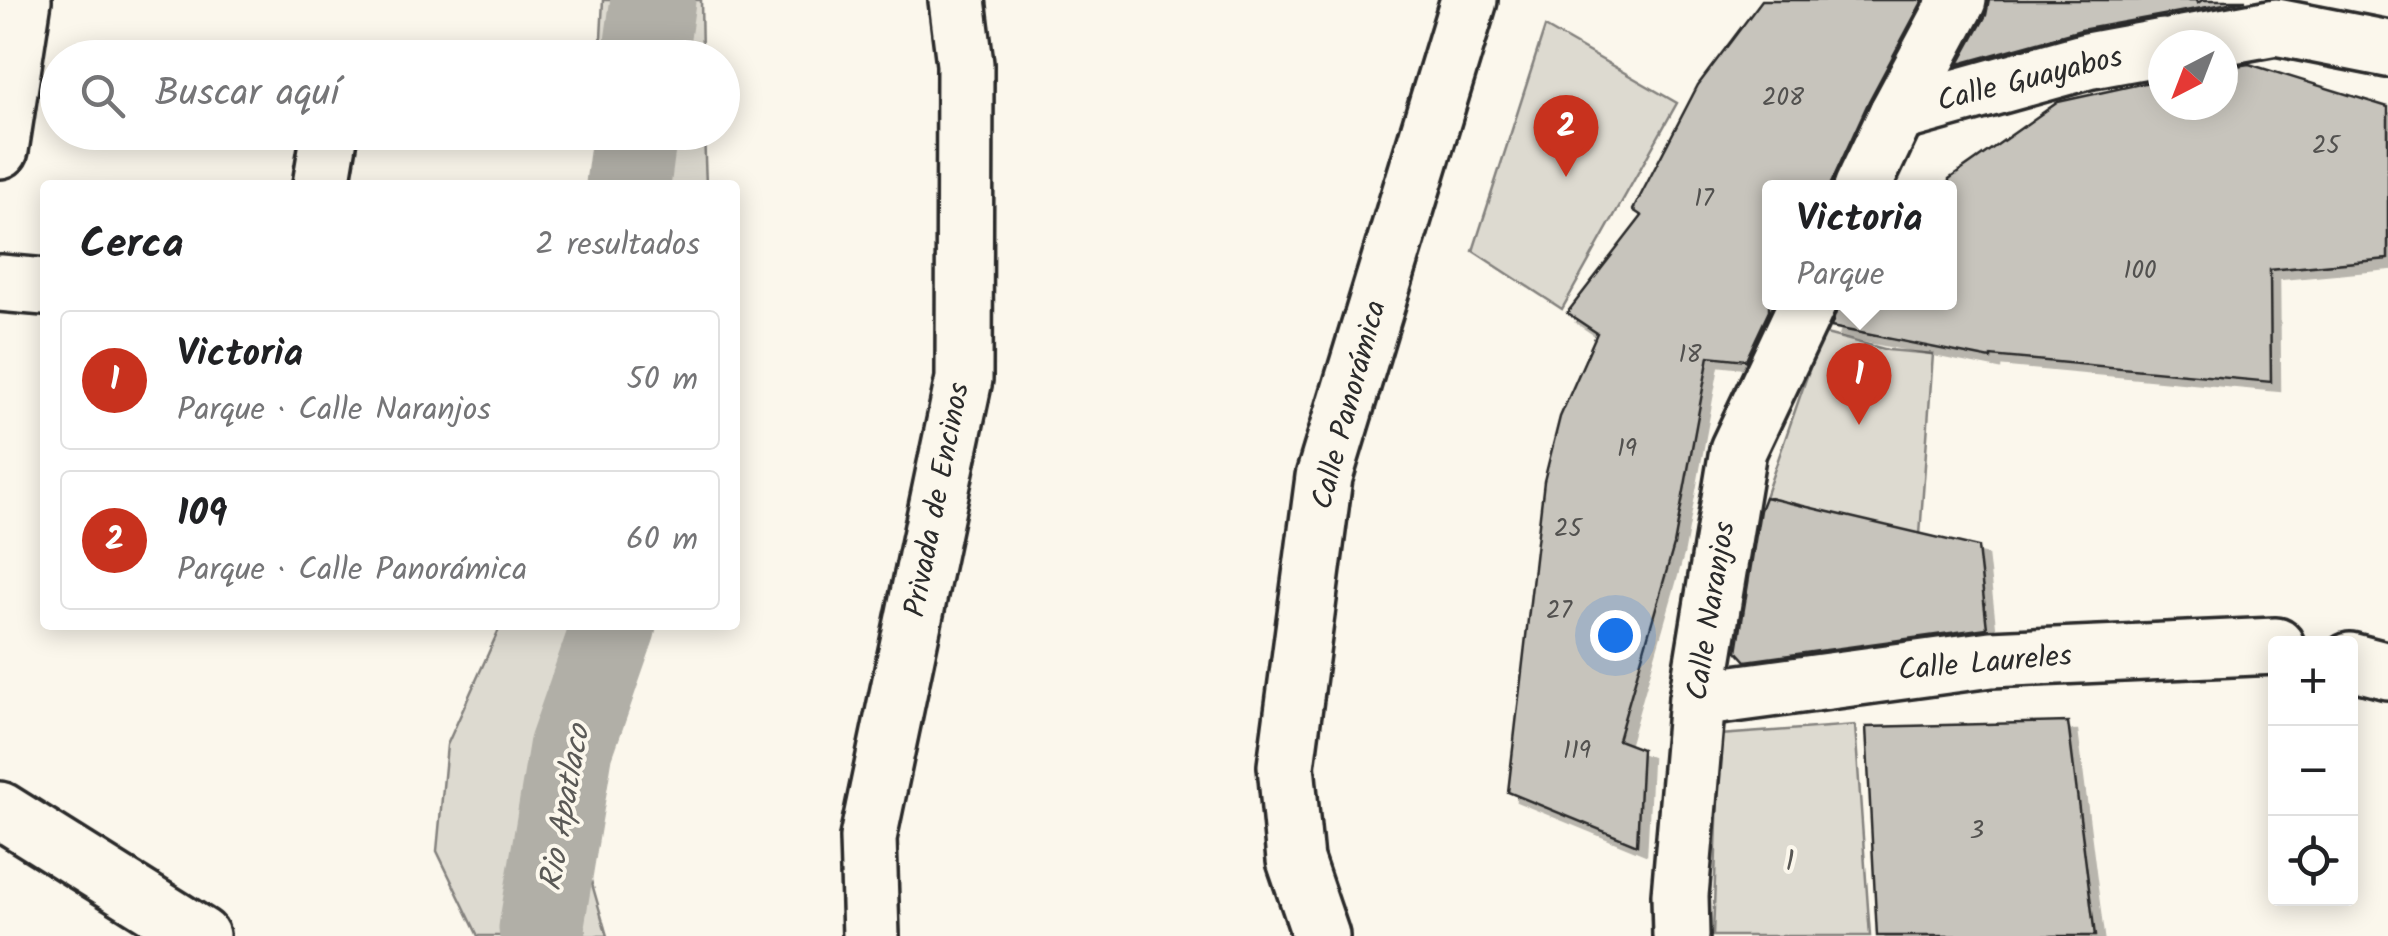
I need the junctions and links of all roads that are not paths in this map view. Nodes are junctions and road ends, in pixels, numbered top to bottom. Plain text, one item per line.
1 (23, 0) edge
2 (957, 0) edge
3 (1469, 0) edge
4 (1958, 0) edge
5 (2238, 34) edge
6 (2388, 49) edge
7 (2148, 51) edge
8 (1897, 114) junction
9 (0, 150) edge
10 (327, 150) edge
11 (323, 180) edge
12 (1866, 180) edge
13 (0, 283) edge
14 (40, 287) edge
15 (1804, 310) edge
16 (2268, 646) edge
17 (2358, 662) edge
18 (2388, 671) edge
19 (1696, 699) junction
20 (0, 810) edge
21 (201, 936) edge
22 (871, 936) edge
23 (1320, 936) edge
24 (1681, 936) edge

1 - 9 street
2 - 22 street, Privada de Encinos
3 - 23 street, Calle Panorámica
4 - 8 street
5 - 6 street
7 - 8 street, Calle Guayabos
8 - 12 street
10 - 11 street
13 - 14 street
15 - 19 street, Calle Naranjos
16 - 19 street, Calle Laureles
17 - 18 street
19 - 24 street, Calle Naranjos
20 - 21 street

